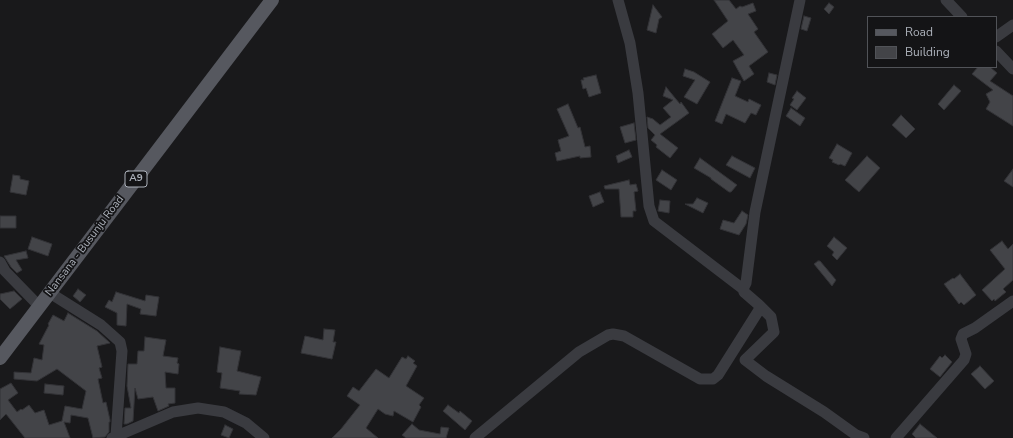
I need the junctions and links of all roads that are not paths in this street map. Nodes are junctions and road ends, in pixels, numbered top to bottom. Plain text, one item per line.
1 (272, 0) edge
2 (618, 0) edge
3 (800, 0) edge
4 (946, 0) edge
5 (961, 16) edge
6 (1013, 25) edge
7 (997, 36) edge
8 (997, 52) edge
9 (1013, 69) edge
10 (0, 264) edge
11 (743, 289) junction
12 (50, 293) junction
13 (1013, 301) edge
14 (759, 305) junction
15 (39, 306) junction
16 (0, 358) edge
17 (114, 437) edge
18 (264, 438) edge
19 (474, 438) edge
20 (864, 438) edge
21 (896, 438) edge

1 - 12 main road, Nansana - Busunju Road / A9
2 - 11 street
3 - 11 street
4 - 5 street
6 - 7 street
8 - 9 street
10 - 15 street
11 - 14 street
12 - 15 main road, Nansana - Busunju Road / A9
12 - 17 street
13 - 21 street
14 - 19 street
14 - 20 street
15 - 16 main road, Nansana - Busunju Road / A9
17 - 18 street

